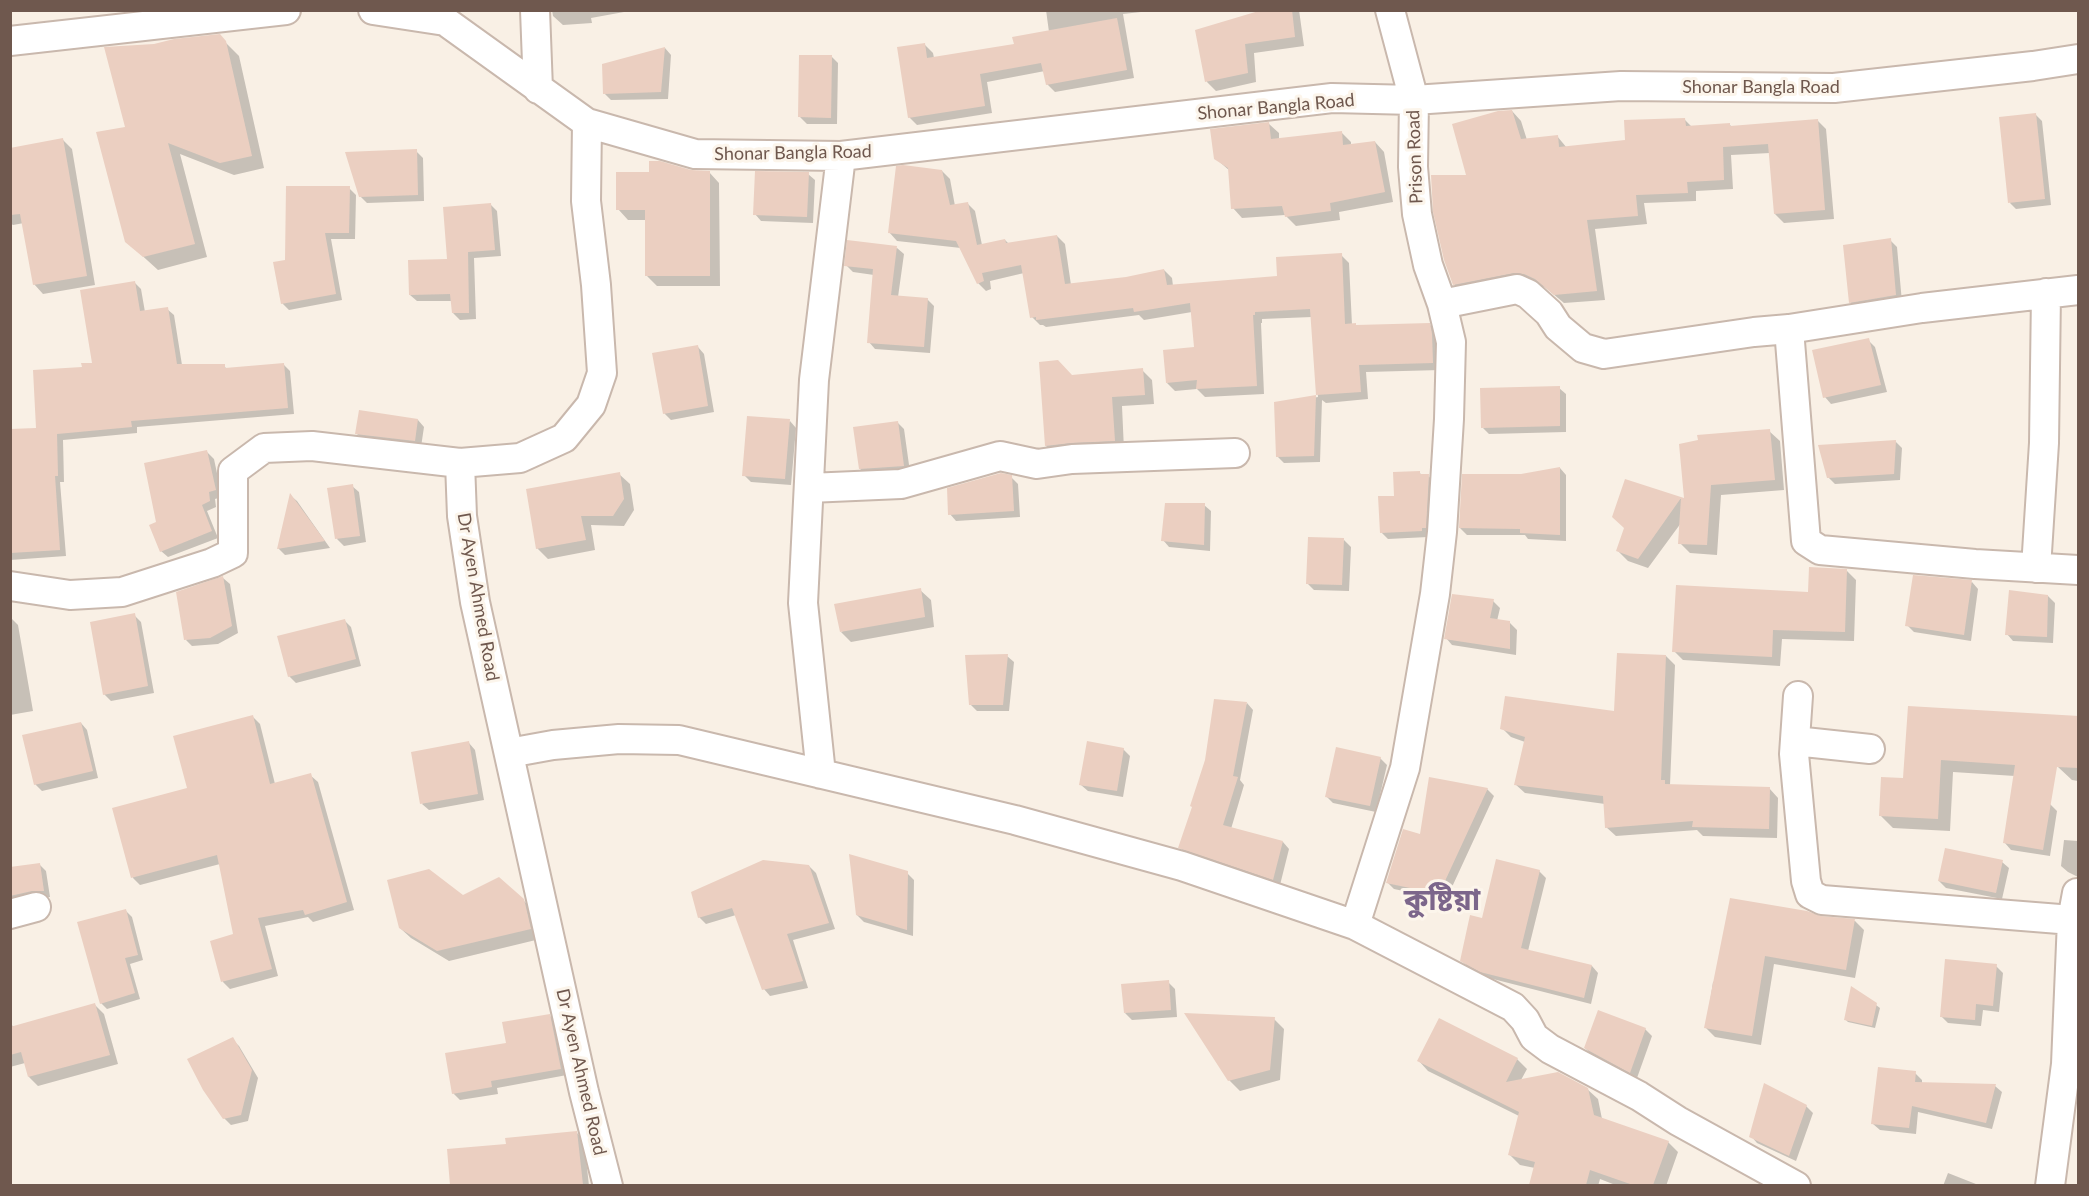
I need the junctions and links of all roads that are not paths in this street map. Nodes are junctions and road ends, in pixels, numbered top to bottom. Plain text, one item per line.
1 (373, 10) edge
2 (535, 10) edge
3 (1390, 10) edge
4 (270, 11) edge
5 (10, 41) edge
6 (2079, 59) edge
7 (538, 89) junction
8 (1414, 100) junction
9 (587, 123) junction
10 (841, 156) junction
11 (2079, 290) edge
12 (2046, 292) junction
13 (1443, 304) junction
14 (1789, 329) junction
15 (1235, 453) dead end
16 (460, 464) junction
17 (809, 488) junction
18 (2036, 568) junction
19 (2079, 570) edge
20 (10, 586) edge
21 (1798, 696) dead end
22 (1795, 741) junction
23 (1870, 749) dead end
24 (509, 753) junction
25 (820, 774) junction
26 (2075, 907) edge
27 (1355, 925) junction
28 (608, 1185) edge
29 (1796, 1185) edge
30 (2050, 1185) edge

1 - 7 street
2 - 7 street
3 - 8 street, Prison Road
4 - 5 street
6 - 8 street, Shonar Bangla Road
7 - 9 street
8 - 10 street, Shonar Bangla Road
8 - 13 street, Prison Road
9 - 10 street, Shonar Bangla Road
9 - 16 street
10 - 17 street
11 - 12 street
12 - 14 street
12 - 18 street
13 - 14 street
13 - 27 street, Prison Road
14 - 18 street
15 - 17 street
16 - 20 street
16 - 24 street, Dr Ayen Ahmed Road
17 - 25 street
18 - 19 street
21 - 22 street
22 - 23 street
22 - 26 street
24 - 25 street
24 - 28 street, Dr Ayen Ahmed Road
25 - 27 street
26 - 30 street
27 - 29 street

